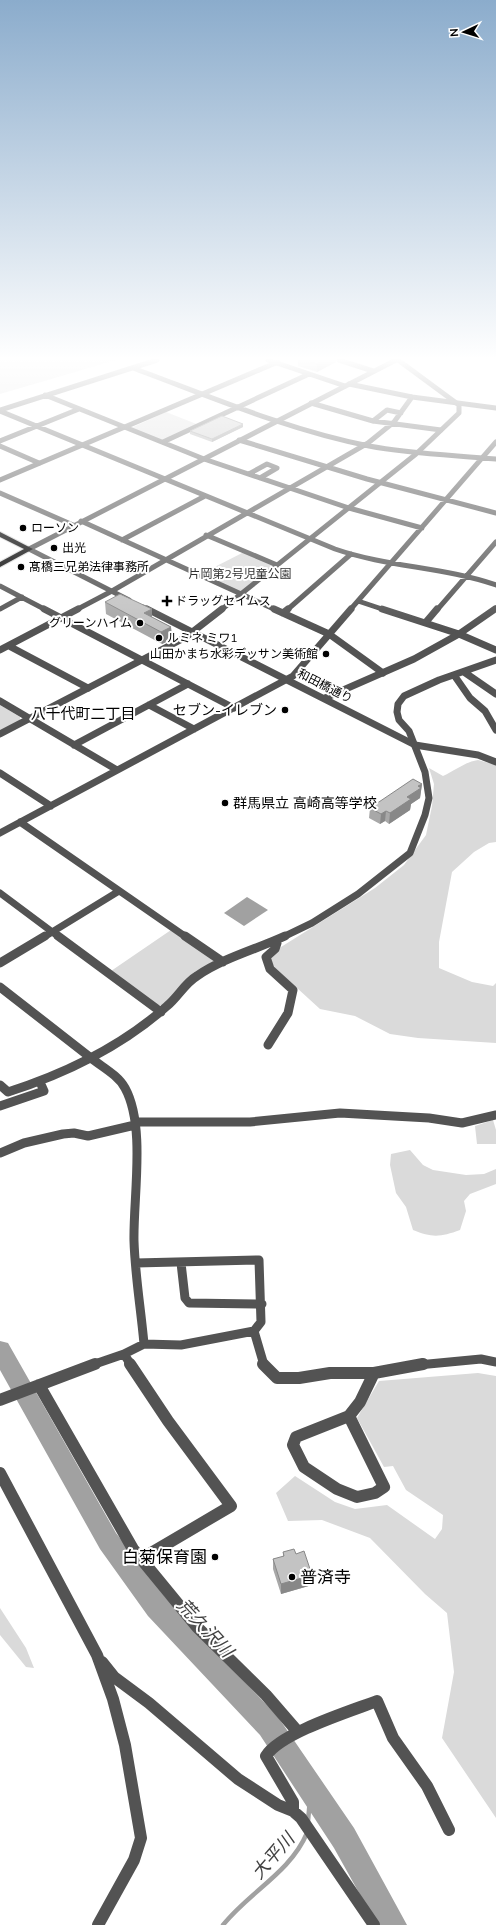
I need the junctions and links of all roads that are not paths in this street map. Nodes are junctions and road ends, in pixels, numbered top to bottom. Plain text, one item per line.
1 (9, 450) edge
2 (70, 450) edge
3 (94, 450) edge
4 (182, 450) edge
5 (221, 450) edge
6 (269, 450) edge
7 (356, 450) edge
8 (392, 450) edge
9 (420, 450) edge
10 (489, 450) edge
11 (416, 454) junction
12 (483, 457) junction
13 (204, 459) junction
14 (496, 459) edge
15 (39, 463) junction
16 (325, 468) junction
17 (249, 474) junction
18 (260, 478) junction
19 (165, 479) junction
20 (0, 480) edge
21 (380, 483) junction
22 (289, 488) junction
23 (0, 493) edge
24 (204, 496) junction
25 (445, 501) junction
26 (349, 508) junction
27 (245, 513) junction
28 (496, 513) edge
29 (82, 521) junction
30 (73, 525) junction
31 (422, 528) junction
32 (0, 534) edge
33 (206, 536) junction
34 (122, 540) junction
35 (310, 540) junction
36 (496, 542) edge
37 (29, 549) junction
38 (494, 549) edge
39 (351, 554) junction
40 (165, 560) junction
41 (393, 562) junction
42 (0, 565) edge
43 (277, 565) junction
44 (466, 575) junction
45 (496, 585) edge
46 (0, 586) edge
47 (112, 591) junction
48 (242, 594) junction
49 (22, 597) junction
50 (358, 601) junction
51 (496, 608) edge
52 (0, 609) edge
53 (283, 613) junction
54 (61, 618) junction
55 (426, 622) junction
56 (192, 632) junction
57 (329, 634) junction
58 (459, 634) junction
59 (9, 646) junction
60 (0, 650) edge
61 (496, 650) edge
62 (143, 660) junction
63 (496, 660) edge
64 (464, 672) junction
65 (383, 673) junction
66 (454, 675) junction
67 (287, 679) junction
68 (188, 684) junction
69 (88, 688) junction
70 (496, 694) edge
71 (325, 698) junction
72 (0, 701) edge
73 (149, 705) junction
74 (234, 708) junction
75 (30, 719) junction
76 (194, 729) junction
77 (496, 730) edge
78 (0, 734) edge
79 (74, 745) junction
80 (415, 745) junction
81 (496, 762) edge
82 (118, 770) junction
83 (0, 772) edge
84 (51, 806) junction
85 (20, 822) junction
86 (0, 833) edge
87 (119, 891) junction
88 (0, 893) edge
89 (52, 931) junction
90 (274, 941) junction
91 (223, 962) junction
92 (0, 963) edge
93 (0, 987) edge
94 (161, 1012) junction
95 (268, 1045) dead end
96 (91, 1058) junction
97 (40, 1082) junction
98 (0, 1085) edge
99 (4, 1094) edge
100 (0, 1106) edge
101 (496, 1115) edge
102 (135, 1123) junction
103 (0, 1153) edge
104 (136, 1263) junction
105 (181, 1264) junction
106 (262, 1304) junction
107 (254, 1331) junction
108 (144, 1344) junction
109 (124, 1354) junction
110 (496, 1362) edge
111 (374, 1373) junction
112 (36, 1386) junction
113 (0, 1400) edge
114 (349, 1416) junction
115 (0, 1473) edge
116 (140, 1558) junction
117 (96, 1655) junction
118 (296, 1734) junction
119 (297, 1814) junction
120 (449, 1830) dead end
121 (98, 1925) edge
122 (374, 1925) edge

1 - 15 street
2 - 15 street
3 - 19 street
4 - 13 street
5 - 13 street
6 - 16 street
7 - 16 street
8 - 11 street
9 - 11 street
10 - 12 street
11 - 12 street
11 - 21 street
12 - 14 street
12 - 25 street
13 - 17 street
13 - 19 street
15 - 20 street
16 - 21 street
16 - 22 street
17 - 18 street
17 - 18 street
18 - 22 street
19 - 24 street
19 - 29 street
21 - 25 street
21 - 26 street
22 - 26 street
22 - 27 street
23 - 30 street
24 - 27 street
24 - 34 street
25 - 28 street
25 - 31 street
26 - 31 street
26 - 35 street
27 - 33 street
27 - 35 street
29 - 30 street
29 - 34 street
30 - 37 street
31 - 41 street
32 - 37 main road, 和田橋通り
33 - 40 street
33 - 43 street
34 - 40 street
35 - 39 street
35 - 43 street
36 - 38 street
37 - 42 main road
37 - 47 street, 和田橋通り
38 - 44 street
39 - 41 street
39 - 53 street
40 - 47 street
40 - 48 street
41 - 44 street
41 - 50 street
43 - 48 street
44 - 45 street
44 - 55 street
46 - 49 street
47 - 54 street
47 - 56 street, 和田橋通り
48 - 53 street
48 - 56 street
49 - 52 street
49 - 54 street
50 - 55 street
50 - 57 street
51 - 58 street
53 - 57 street
54 - 59 street
54 - 62 street
55 - 58 street
56 - 62 street
56 - 67 street, 和田橋通り
57 - 65 street
57 - 67 street
58 - 61 street
58 - 65 street
59 - 60 street
59 - 69 street
62 - 68 street
62 - 69 street
63 - 64 street
64 - 66 street
64 - 70 street
65 - 71 street
66 - 77 street
66 - 80 street
67 - 71 street, 和田橋通り
67 - 74 street
68 - 73 street
68 - 74 street
69 - 75 street
71 - 80 street, 和田橋通り
72 - 75 street
73 - 76 street
73 - 79 street
74 - 76 street
75 - 78 street
75 - 79 street
76 - 82 street
79 - 82 street
80 - 81 street, 和田橋通り
80 - 90 street
82 - 84 street
83 - 84 street
84 - 85 street
85 - 86 street
85 - 87 street
87 - 89 street
87 - 91 street
88 - 89 street
89 - 92 street
89 - 94 street
90 - 91 street
90 - 95 street
91 - 94 street
93 - 96 street
94 - 96 street
96 - 97 street
96 - 102 street
97 - 99 street
97 - 100 street
98 - 99 street
101 - 102 street
102 - 103 street
102 - 104 street
104 - 105 street
104 - 108 street
105 - 106 street
105 - 106 street
106 - 107 street
107 - 108 street
107 - 111 street
108 - 109 street
109 - 112 street
109 - 116 street
110 - 111 street
111 - 114 street
112 - 113 street
112 - 116 street
114 - 114 street
115 - 117 street
116 - 118 street
117 - 119 street
117 - 121 street
118 - 119 street
118 - 120 street
119 - 122 street

